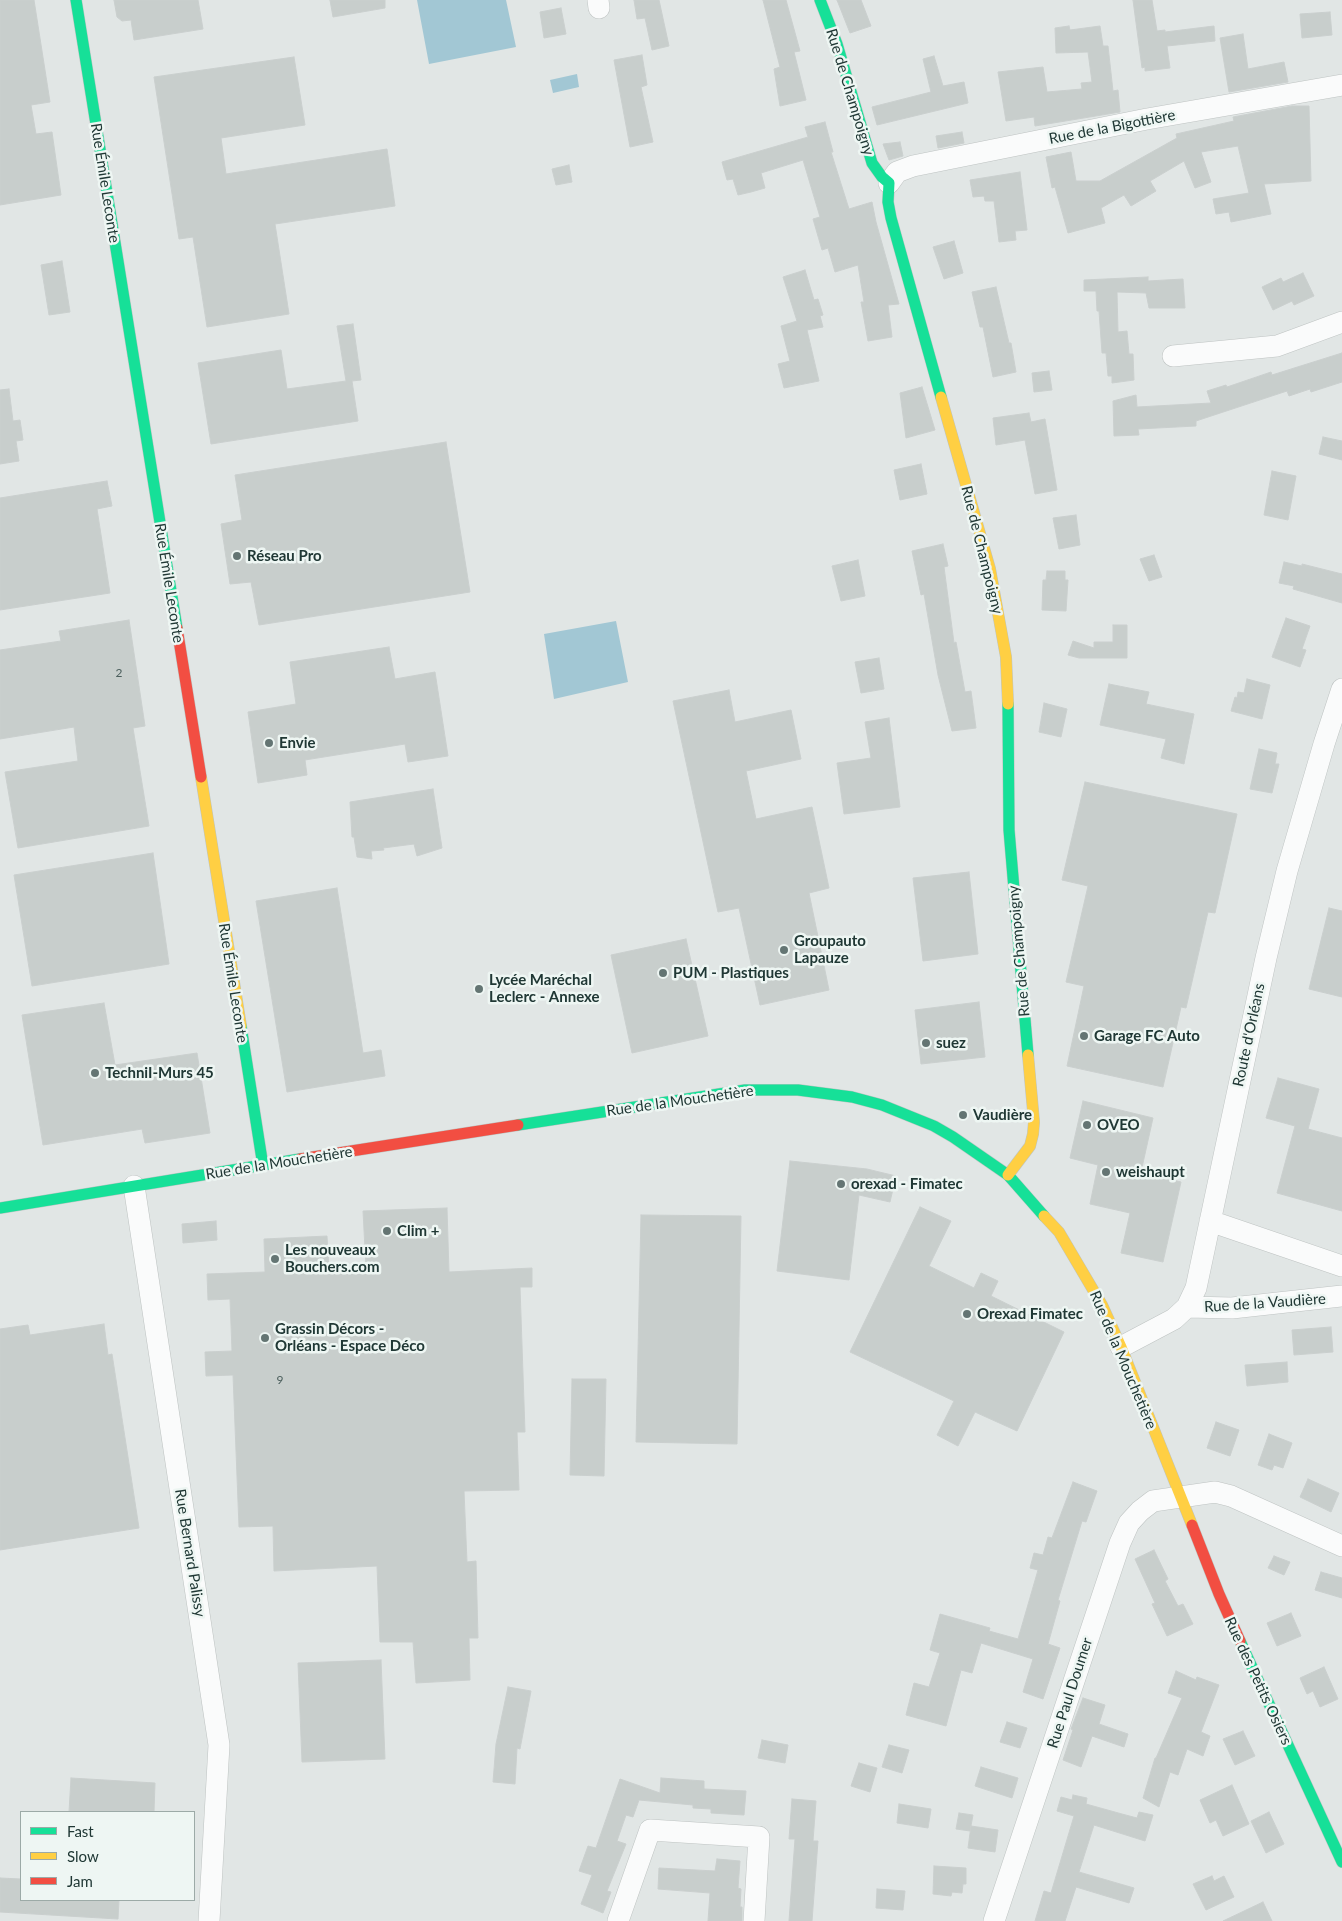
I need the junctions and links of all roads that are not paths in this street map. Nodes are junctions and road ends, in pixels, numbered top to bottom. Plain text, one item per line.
1 (76, 0) edge
2 (820, 0) edge
3 (1342, 85) edge
4 (889, 183) junction
5 (1342, 322) edge
6 (1173, 356) dead end
7 (1342, 689) edge
8 (263, 1166) junction
9 (1008, 1175) junction
10 (134, 1186) junction
11 (0, 1208) edge
12 (1210, 1221) junction
13 (1342, 1266) edge
14 (1342, 1296) edge
15 (1187, 1307) junction
16 (1121, 1347) junction
17 (1180, 1497) junction
18 (1342, 1546) edge
19 (1342, 1862) edge
20 (209, 1921) edge
21 (618, 1921) edge
22 (754, 1921) edge
23 (994, 1921) edge

1 - 8 street, Rue Émile Leconte
2 - 4 street, Rue de Champoigny
3 - 4 street, Rue de la Bigottière
4 - 9 street, Rue de Champoigny
5 - 6 street
7 - 12 street, Route d'Orléans
8 - 9 street, Rue de la Mouchetière
8 - 10 street, Rue de la Mouchetière
9 - 16 street, Rue de la Mouchetière
10 - 11 street, Rue de la Mouchetière
10 - 20 street, Rue Bernard Palissy
12 - 13 street
12 - 15 street, Route d'Orléans
14 - 15 street, Rue de la Vaudière
15 - 16 street, Route d'Orléans
16 - 17 street, Rue de la Mouchetière
17 - 18 street, Rue Paul Doumer
17 - 19 street, Rue des Petits Osiers
17 - 23 street, Rue Paul Doumer
21 - 22 street

